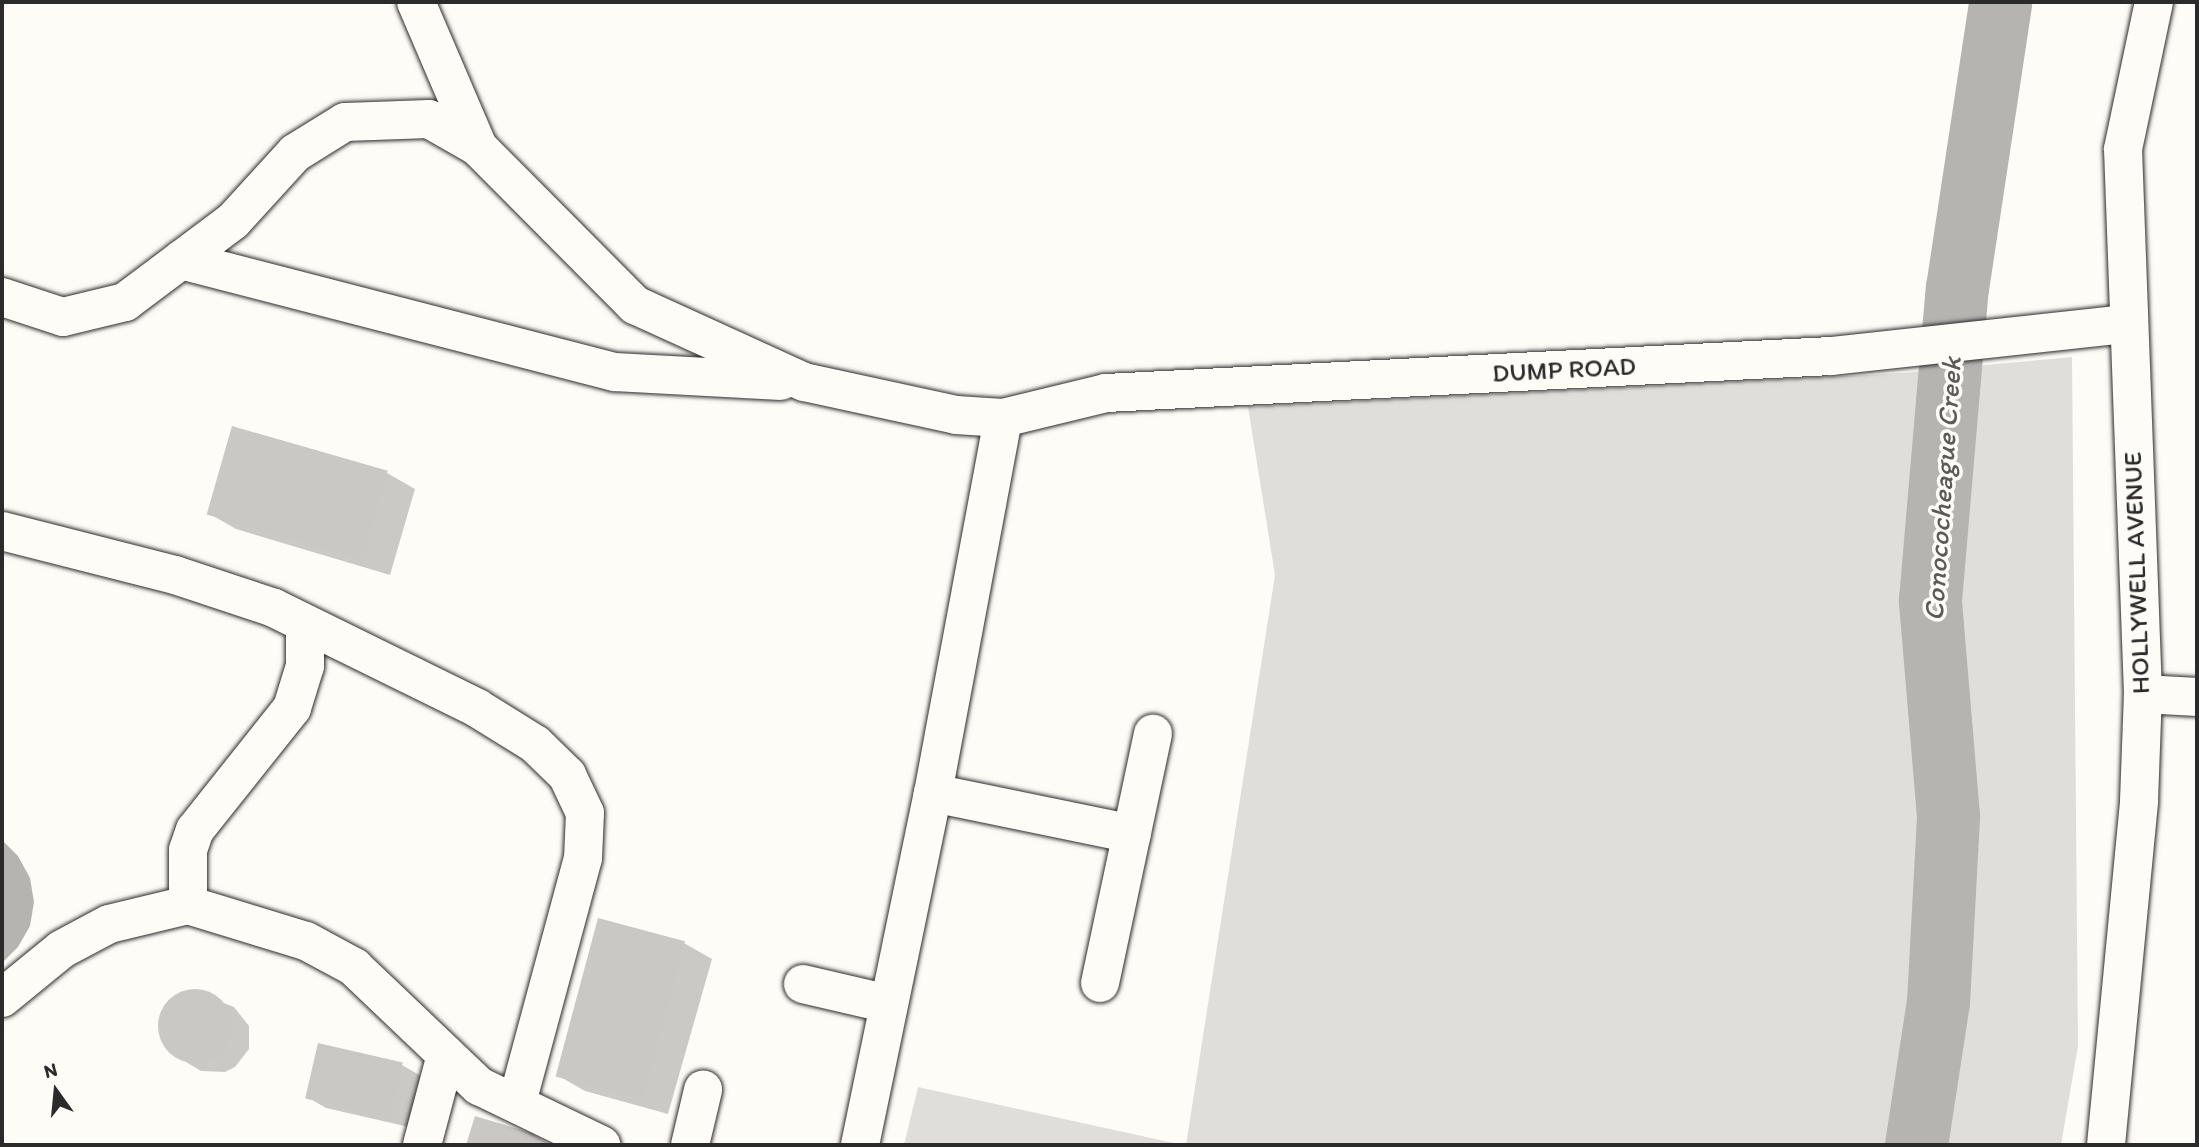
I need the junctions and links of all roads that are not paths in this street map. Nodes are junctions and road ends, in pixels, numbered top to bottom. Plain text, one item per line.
1 (416, 2) edge
2 (2154, 2) edge
3 (478, 147) junction
4 (181, 260) junction
5 (2, 297) edge
6 (2126, 324) junction
7 (804, 382) junction
8 (1003, 418) junction
9 (2, 531) edge
10 (305, 624) junction
11 (2143, 694) junction
12 (2197, 697) edge
13 (1153, 734) dead end
14 (933, 793) junction
15 (1132, 834) junction
16 (188, 905) junction
17 (1100, 983) dead end
18 (803, 984) dead end
19 (2, 998) edge
20 (890, 1004) junction
21 (446, 1055) junction
22 (703, 1090) dead end
23 (517, 1102) junction
24 (422, 1145) edge
25 (601, 1145) edge
26 (690, 1145) edge
27 (860, 1145) edge
28 (2106, 1145) edge

1 - 3 street
2 - 6 street, HOLLYWELL AVENUE
3 - 4 street
3 - 7 street
4 - 5 street
4 - 7 street
6 - 8 street, DUMP ROAD
6 - 11 street, HOLLYWELL AVENUE
7 - 8 street, DUMP ROAD
8 - 14 street
9 - 10 street
10 - 16 street
10 - 23 street
11 - 12 street
11 - 28 street, HOLLYWELL AVENUE
13 - 15 street
14 - 15 street
14 - 20 street
15 - 17 street
16 - 19 street
16 - 21 street
18 - 20 street
20 - 27 street
21 - 23 street
21 - 24 street
22 - 26 street
23 - 25 street

